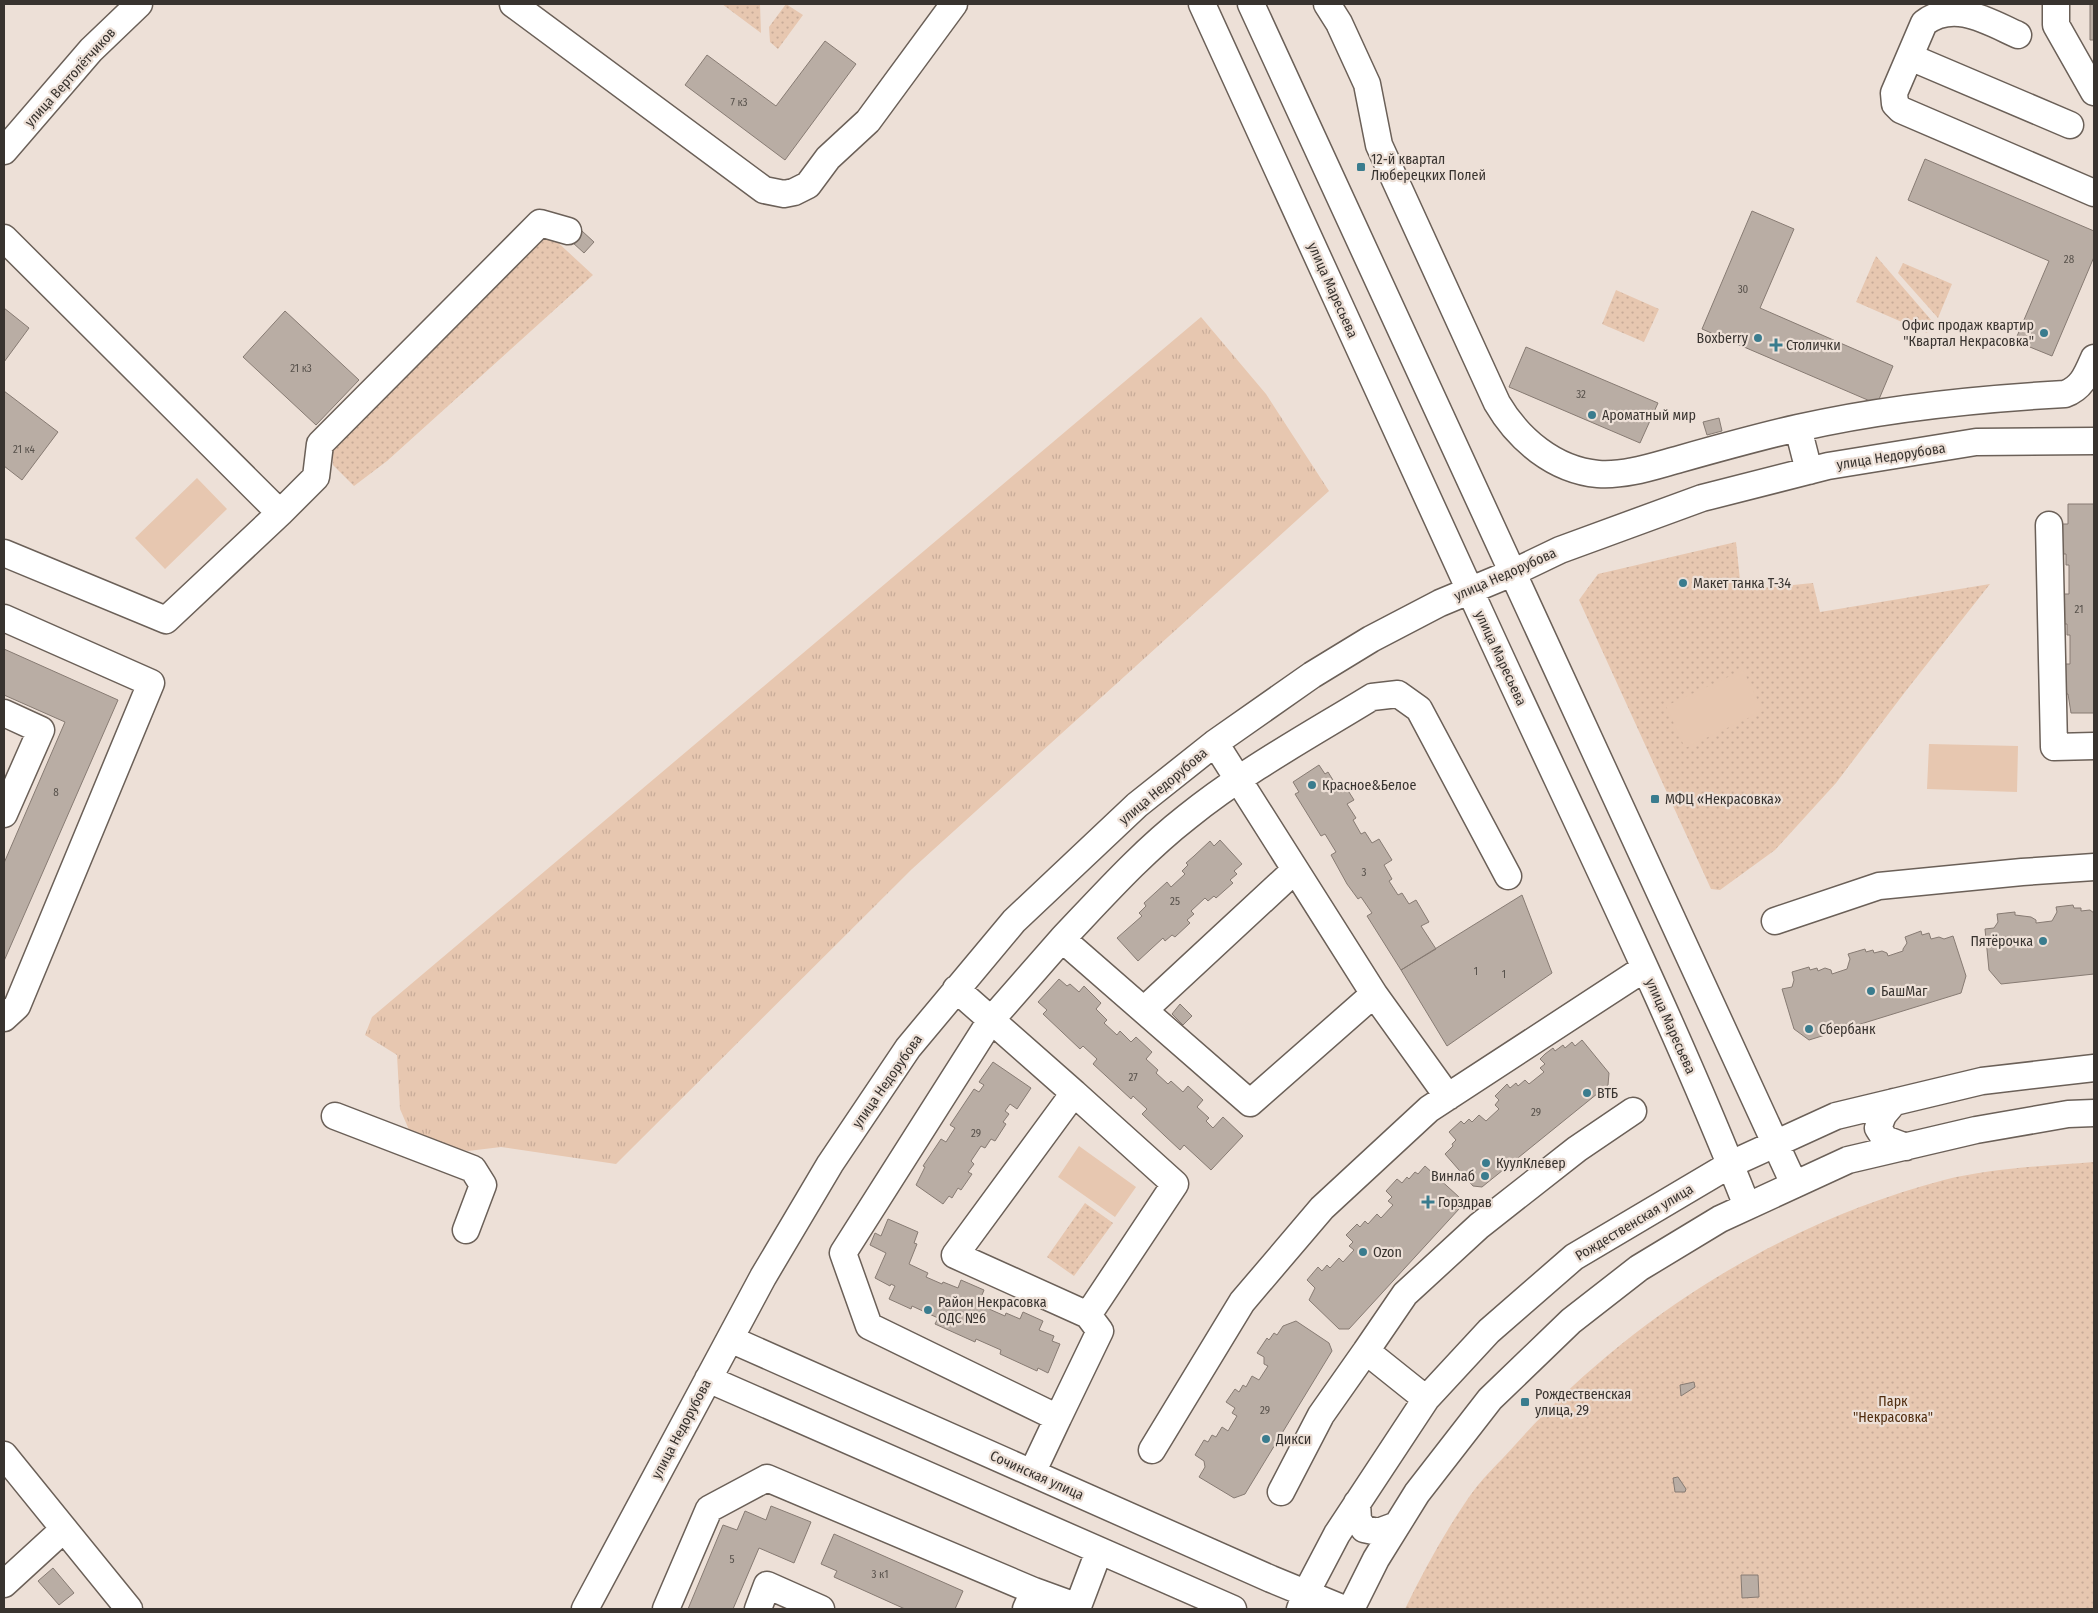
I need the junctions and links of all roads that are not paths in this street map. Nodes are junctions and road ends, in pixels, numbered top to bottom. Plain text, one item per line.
1 (139, 4) edge
2 (513, 4) edge
3 (954, 4) edge
4 (1202, 4) edge
5 (1251, 4) edge
6 (1327, 4) edge
7 (2056, 4) edge
8 (2018, 34) dead end
9 (1910, 57) junction
10 (2094, 92) edge
11 (2070, 125) dead end
12 (4, 151) edge
13 (2094, 194) edge
14 (568, 231) dead end
15 (4, 238) edge
16 (2094, 358) edge
17 (1798, 428) junction
18 (2094, 441) edge
19 (1809, 471) junction
20 (280, 513) junction
21 (2049, 525) dead end
22 (4, 553) edge
23 (1512, 573) junction
24 (1470, 590) junction
25 (4, 618) edge
26 (4, 713) edge
27 (1214, 743) junction
28 (2094, 746) edge
29 (1238, 780) junction
30 (4, 814) edge
31 (2094, 867) edge
32 (1295, 870) junction
33 (1508, 876) dead end
34 (1775, 921) dead end
35 (1062, 939) junction
36 (1645, 968) junction
37 (956, 990) junction
38 (1374, 994) junction
39 (1144, 1010) junction
40 (4, 1018) edge
41 (991, 1020) junction
42 (2094, 1068) edge
43 (1074, 1093) junction
44 (1448, 1097) junction
45 (1894, 1102) junction
46 (1633, 1111) dead end
47 (2094, 1113) edge
48 (335, 1116) dead end
49 (1776, 1144) junction
50 (1906, 1147) junction
51 (1731, 1164) junction
52 (1794, 1184) junction
53 (1747, 1206) junction
54 (1651, 1212) junction
55 (466, 1230) dead end
56 (1669, 1250) junction
57 (1088, 1314) junction
58 (730, 1339) junction
59 (1366, 1351) junction
60 (708, 1379) junction
61 (1426, 1399) junction
62 (1058, 1418) junction
63 (1152, 1450) dead end
64 (4, 1455) edge
65 (1032, 1474) junction
66 (1281, 1492) dead end
67 (1358, 1503) junction
68 (1397, 1525) junction
69 (64, 1529) junction
70 (1099, 1551) junction
71 (4, 1584) edge
72 (1030, 1600) edge
73 (1303, 1601) edge
74 (1078, 1608) edge
75 (129, 1609) edge
76 (585, 1609) edge
77 (666, 1609) edge
78 (758, 1609) edge
79 (821, 1609) edge
80 (1234, 1609) edge
81 (1344, 1609) edge
82 (1351, 1609) edge

1 - 12 street, улица Вертолётчиков
2 - 3 street
4 - 24 street, улица Маресьева
5 - 23 street
6 - 17 street
7 - 10 street
8 - 9 street
9 - 11 street
9 - 13 street
14 - 20 street
15 - 20 street
16 - 17 street
17 - 19 street
18 - 19 street, улица Недорубова
19 - 23 street, улица Недорубова
20 - 22 street
21 - 28 street
23 - 24 street, улица Недорубова
23 - 49 street
24 - 27 street, улица Недорубова
24 - 36 street, улица Маресьева
25 - 40 street
26 - 30 street
27 - 29 street
27 - 37 street, улица Недорубова
29 - 32 street
29 - 33 street
29 - 35 street
31 - 34 street
32 - 38 street
32 - 39 street
35 - 39 street
35 - 41 street
36 - 44 street
36 - 51 street, улица Маресьева
37 - 41 street
37 - 58 street, улица Недорубова
38 - 39 street
38 - 44 street
41 - 43 street
41 - 62 street
42 - 45 street, Рождественская улица
43 - 57 street
43 - 57 street
44 - 63 street
45 - 49 street, Рождественская улица
45 - 50 street
46 - 59 street
47 - 50 street
48 - 55 street
49 - 51 street, Рождественская улица
49 - 52 street
50 - 52 street
51 - 53 street, улица Маресьева
51 - 54 street, Рождественская улица
52 - 53 street
53 - 56 street
54 - 56 street
54 - 61 street, Рождественская улица
56 - 68 street
57 - 62 street
58 - 60 street, улица Недорубова
58 - 65 street, Сочинская улица
59 - 61 street
59 - 66 street
60 - 70 street
60 - 76 street, улица Недорубова
61 - 67 street, Рождественская улица
62 - 65 street
64 - 69 street
65 - 73 street, Сочинская улица
67 - 68 street
67 - 73 street, Рождественская улица
68 - 82 street
69 - 71 street
69 - 75 street
70 - 74 street
70 - 80 street
72 - 74 street
72 - 77 street
73 - 81 street, Сочинская улица
78 - 79 street

